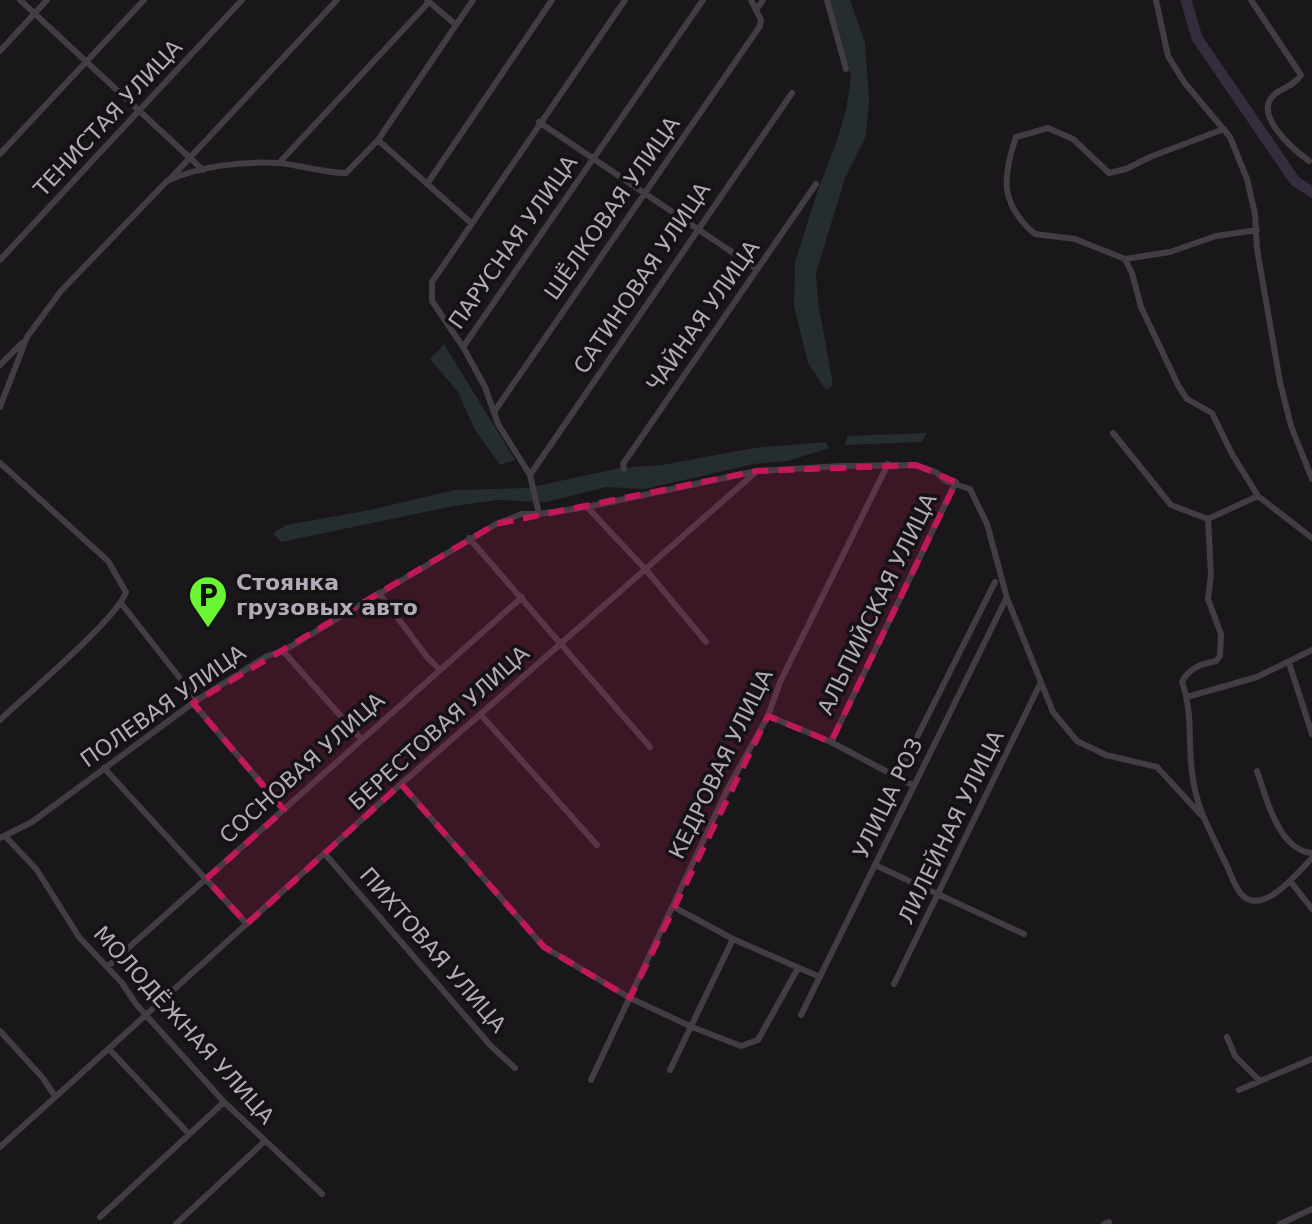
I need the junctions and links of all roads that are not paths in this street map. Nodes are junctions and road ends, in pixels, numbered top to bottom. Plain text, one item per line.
1 (20, 0) edge
2 (47, 0) edge
3 (144, 0) edge
4 (242, 0) edge
5 (337, 0) edge
6 (473, 0) edge
7 (552, 0) edge
8 (625, 0) edge
9 (703, 0) edge
10 (751, 0) edge
11 (763, 0) edge
12 (827, 0) edge
13 (1156, 0) edge
14 (1251, 0) edge
15 (428, 1) edge
16 (756, 10) junction
17 (35, 14) junction
18 (456, 25) junction
19 (0, 51) edge
20 (87, 62) junction
21 (846, 69) dead end
22 (792, 93) dead end
23 (140, 110) junction
24 (539, 122) junction
25 (1224, 129) junction
26 (378, 140) junction
27 (0, 154) edge
28 (190, 156) junction
29 (593, 158) junction
30 (1309, 161) dead end
31 (279, 163) junction
32 (203, 170) junction
33 (167, 181) junction
34 (427, 184) junction
35 (816, 184) dead end
36 (644, 193) junction
37 (471, 223) junction
38 (697, 229) junction
39 (1257, 230) junction
40 (1125, 259) junction
41 (0, 260) edge
42 (757, 269) junction
43 (27, 337) junction
44 (463, 347) junction
45 (0, 365) edge
46 (0, 407) edge
47 (494, 412) junction
48 (1113, 433) dead end
49 (0, 463) edge
50 (888, 464) junction
51 (624, 469) dead end
52 (757, 471) junction
53 (530, 475) junction
54 (1312, 479) edge
55 (956, 482) junction
56 (1258, 496) junction
57 (587, 507) junction
58 (539, 514) junction
59 (1208, 519) junction
60 (469, 538) junction
61 (1312, 538) edge
62 (647, 571) junction
63 (995, 582) dead end
64 (379, 593) junction
65 (522, 597) junction
66 (1007, 598) junction
67 (121, 603) junction
68 (706, 642) dead end
69 (562, 643) junction
70 (1312, 650) edge
71 (283, 651) junction
72 (1289, 663) junction
73 (439, 669) junction
74 (1040, 684) junction
75 (1187, 697) junction
76 (195, 702) junction
77 (481, 715) junction
78 (768, 716) junction
79 (0, 720) edge
80 (1312, 734) edge
81 (361, 739) junction
82 (831, 742) junction
83 (650, 747) dead end
84 (104, 768) junction
85 (1257, 771) dead end
86 (897, 777) junction
87 (401, 784) junction
88 (914, 786) junction
89 (284, 810) junction
90 (1202, 816) junction
91 (3, 837) edge
92 (597, 845) dead end
93 (325, 854) junction
94 (1312, 856) edge
95 (875, 865) junction
96 (206, 879) junction
97 (1291, 882) junction
98 (939, 895) junction
99 (674, 907) junction
100 (1312, 909) edge
101 (247, 924) junction
102 (1024, 934) dead end
103 (733, 939) junction
104 (107, 967) junction
105 (798, 968) junction
106 (820, 977) junction
107 (894, 984) dead end
108 (630, 998) junction
109 (801, 1015) dead end
110 (147, 1016) junction
111 (692, 1027) junction
112 (0, 1031) edge
113 (1227, 1037) dead end
114 (110, 1050) junction
115 (1312, 1059) edge
116 (515, 1068) dead end
117 (670, 1070) dead end
118 (591, 1080) dead end
119 (1260, 1081) junction
120 (1239, 1090) dead end
121 (55, 1096) junction
122 (224, 1102) junction
123 (189, 1134) junction
124 (265, 1141) junction
125 (0, 1147) edge
126 (322, 1194) dead end
127 (1312, 1209) edge
128 (100, 1217) dead end
129 (176, 1224) edge
130 (1280, 1224) edge

1 - 17 street
2 - 17 street
3 - 20 street
4 - 23 street, ТЕНИСТАЯ УЛИЦА
5 - 28 street
6 - 18 street
7 - 34 street
8 - 24 street
9 - 29 street, ПАРУСНАЯ УЛИЦА
10 - 16 street
11 - 16 street
12 - 21 street
13 - 25 street
14 - 30 street
15 - 18 street
15 - 31 street
16 - 36 street, ШЁЛКОВАЯ УЛИЦА
17 - 19 street
17 - 20 street
18 - 26 street
20 - 23 street
20 - 27 street
22 - 38 street, САТИНОВАЯ УЛИЦА
23 - 28 street
23 - 41 street, ТЕНИСТАЯ УЛИЦА
24 - 29 street
24 - 37 street
25 - 39 street
25 - 40 street
26 - 31 street
26 - 34 street
28 - 32 street
28 - 33 street
29 - 36 street
29 - 44 street, ПАРУСНАЯ УЛИЦА
31 - 32 street
32 - 33 street
33 - 43 street
34 - 37 street
35 - 42 street, ЧАЙНАЯ УЛИЦА
36 - 38 street
36 - 47 street, ШЁЛКОВАЯ УЛИЦА
37 - 44 street
38 - 42 street
38 - 53 street, САТИНОВАЯ УЛИЦА
39 - 40 street
39 - 54 street
40 - 56 street
42 - 51 street, ЧАЙНАЯ УЛИЦА
43 - 45 street
43 - 46 street
44 - 47 street
47 - 53 street
48 - 59 street
49 - 67 street
50 - 52 street, ПОЛЕВАЯ УЛИЦА
50 - 55 street, ПОЛЕВАЯ УЛИЦА
50 - 78 street, КЕДРОВАЯ УЛИЦА
52 - 57 street, ПОЛЕВАЯ УЛИЦА
52 - 62 street, БЕРЕСТОВАЯ УЛИЦА
53 - 58 street
55 - 66 street
55 - 82 street, АЛЬПИЙСКАЯ УЛИЦА
56 - 59 street
56 - 61 street
57 - 58 street, ПОЛЕВАЯ УЛИЦА
57 - 62 street
58 - 60 street, ПОЛЕВАЯ УЛИЦА
59 - 75 street
60 - 64 street, ПОЛЕВАЯ УЛИЦА
60 - 65 street
62 - 68 street
62 - 69 street, БЕРЕСТОВАЯ УЛИЦА
63 - 86 street, УЛИЦА РОЗ
64 - 71 street, ПОЛЕВАЯ УЛИЦА
64 - 73 street
65 - 69 street
65 - 73 street, СОСНОВАЯ УЛИЦА
66 - 74 street
66 - 88 street, УЛИЦА РОЗ
67 - 76 street
67 - 79 street
69 - 77 street, БЕРЕСТОВАЯ УЛИЦА
69 - 83 street
70 - 72 street
71 - 76 street, ПОЛЕВАЯ УЛИЦА
71 - 81 street
72 - 75 street
72 - 80 street
73 - 81 street, СОСНОВАЯ УЛИЦА
74 - 90 street
74 - 98 street, ЛИЛЕЙНАЯ УЛИЦА
75 - 90 street
76 - 84 street, ПОЛЕВАЯ УЛИЦА
76 - 89 street
77 - 87 street, БЕРЕСТОВАЯ УЛИЦА
77 - 92 street
78 - 82 street
78 - 99 street, КЕДРОВАЯ УЛИЦА
81 - 89 street, СОСНОВАЯ УЛИЦА
82 - 86 street
84 - 91 street, ПОЛЕВАЯ УЛИЦА
84 - 96 street
85 - 94 street
86 - 88 street
87 - 93 street, БЕРЕСТОВАЯ УЛИЦА
87 - 108 street
88 - 95 street, УЛИЦА РОЗ
89 - 96 street, СОСНОВАЯ УЛИЦА
90 - 97 street
91 - 104 street, МОЛОДЁЖНАЯ УЛИЦА
93 - 101 street, БЕРЕСТОВАЯ УЛИЦА
93 - 116 street, ПИХТОВАЯ УЛИЦА
94 - 97 street
95 - 98 street
95 - 106 street, УЛИЦА РОЗ
96 - 101 street
96 - 104 street, СОСНОВАЯ УЛИЦА
97 - 100 street
98 - 102 street
98 - 107 street, ЛИЛЕЙНАЯ УЛИЦА
99 - 103 street
99 - 108 street, КЕДРОВАЯ УЛИЦА
101 - 110 street, БЕРЕСТОВАЯ УЛИЦА
103 - 105 street
103 - 111 street
104 - 110 street, МОЛОДЁЖНАЯ УЛИЦА
105 - 106 street
105 - 111 street
106 - 109 street, УЛИЦА РОЗ
108 - 111 street
108 - 118 street, КЕДРОВАЯ УЛИЦА
110 - 114 street, БЕРЕСТОВАЯ УЛИЦА
110 - 122 street, МОЛОДЁЖНАЯ УЛИЦА
111 - 117 street
112 - 121 street
113 - 119 street
114 - 121 street, БЕРЕСТОВАЯ УЛИЦА
114 - 123 street
115 - 119 street
119 - 120 street
121 - 125 street, БЕРЕСТОВАЯ УЛИЦА
122 - 123 street
122 - 124 street, МОЛОДЁЖНАЯ УЛИЦА
123 - 128 street
124 - 126 street, МОЛОДЁЖНАЯ УЛИЦА
124 - 129 street
127 - 130 street

